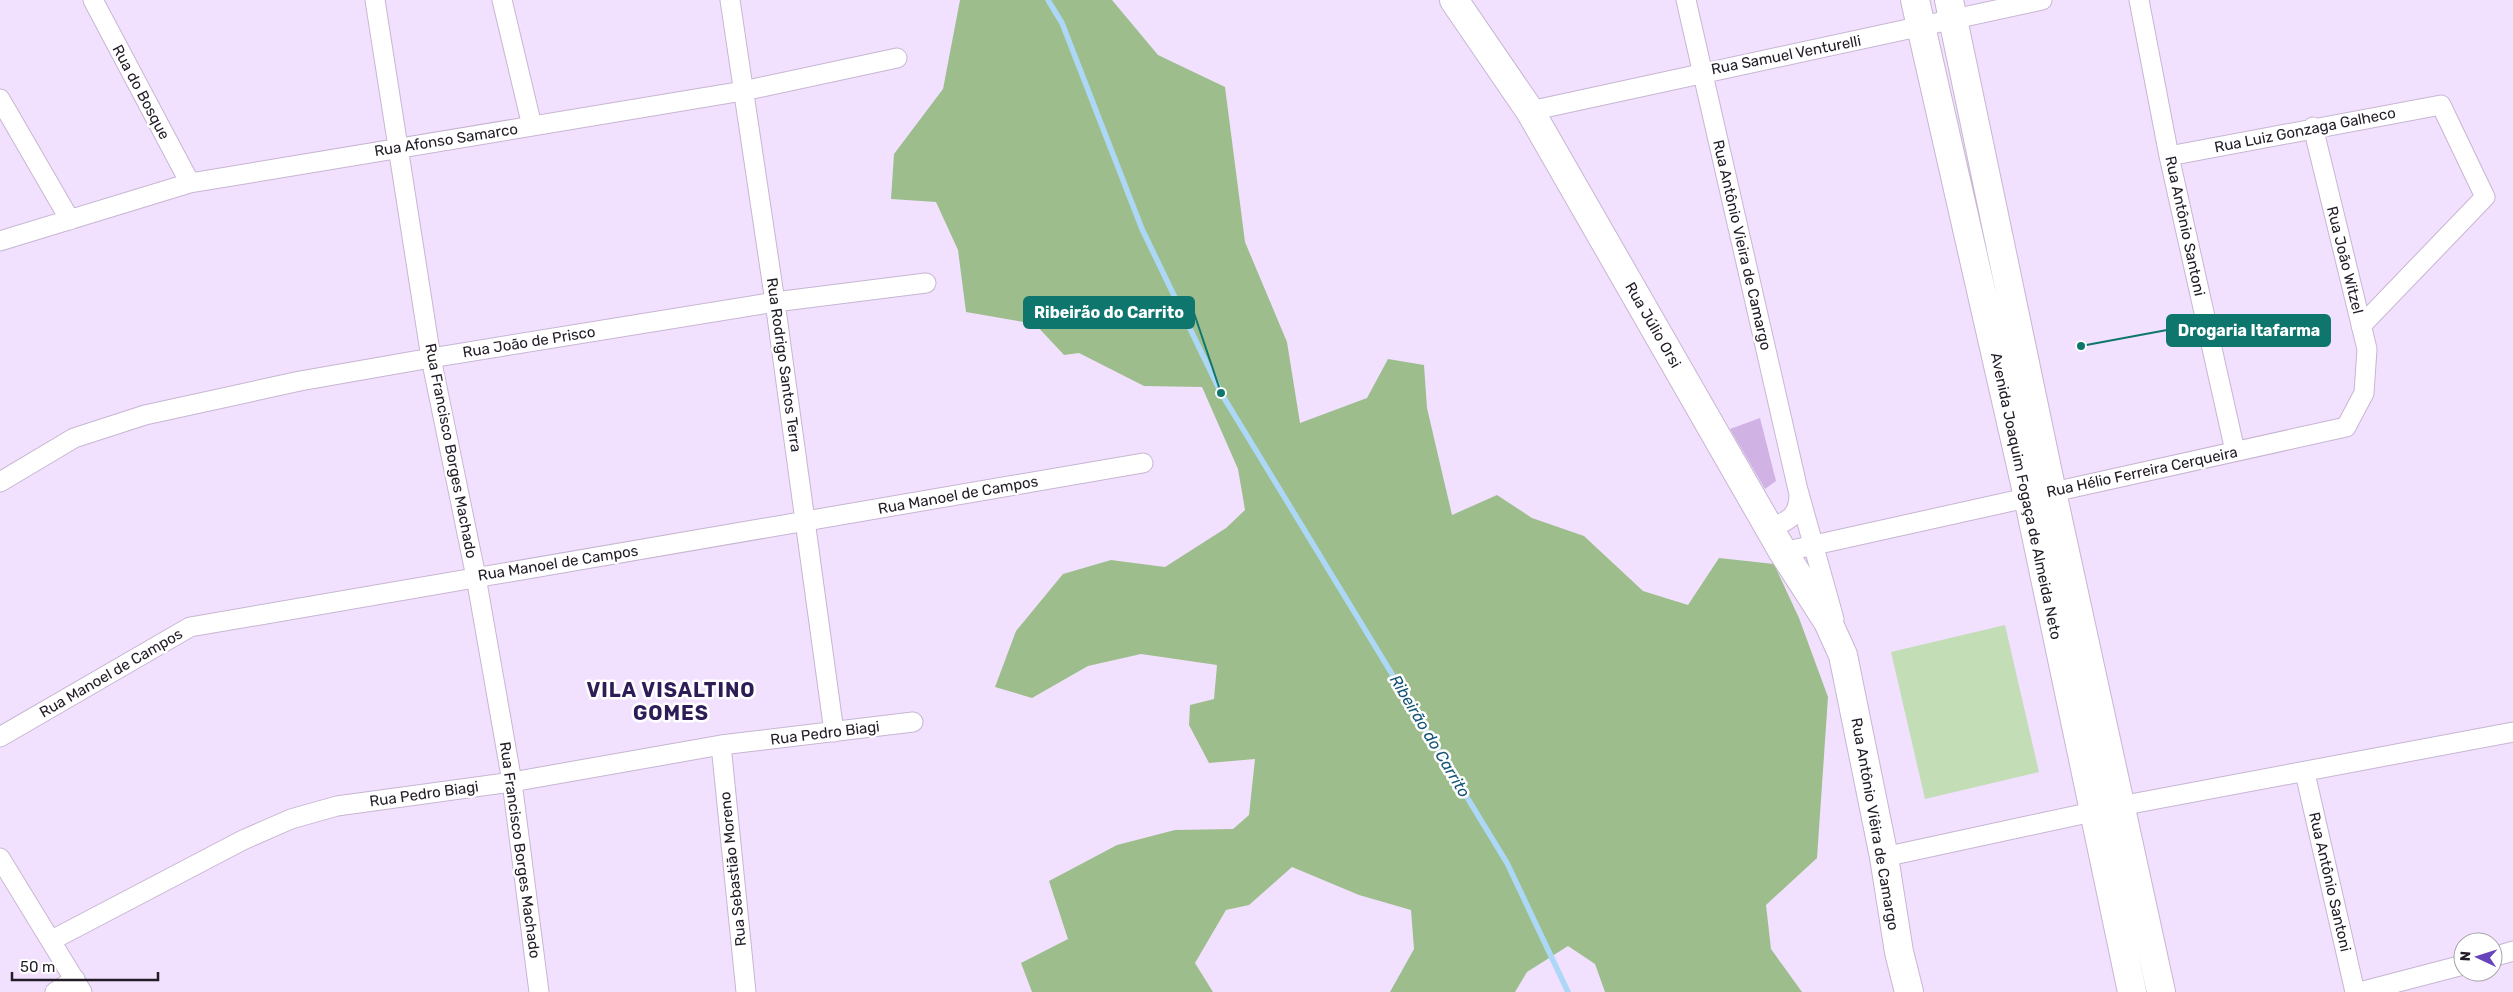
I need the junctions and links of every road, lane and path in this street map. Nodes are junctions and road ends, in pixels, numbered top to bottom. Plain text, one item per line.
1 (93, 0) edge
2 (375, 0) edge
3 (502, 0) edge
4 (730, 0) edge
5 (1454, 0) edge
6 (1470, 0) edge
7 (1686, 0) edge
8 (1916, 0) edge
9 (2042, 0) edge
10 (2139, 0) edge
11 (1951, 10) edge
12 (1921, 28) junction
13 (1477, 34) junction
14 (897, 58) dead end
15 (1703, 72) junction
16 (743, 91) junction
17 (0, 100) edge
18 (1530, 111) junction
19 (532, 126) junction
20 (2313, 127) junction
21 (397, 148) junction
22 (2169, 156) junction
23 (190, 183) junction
24 (70, 220) junction
25 (0, 241) edge
26 (926, 283) dead end
27 (775, 302) junction
28 (2361, 326) junction
29 (431, 358) junction
30 (2364, 393) joint
31 (2234, 451) junction
32 (1143, 463) dead end
33 (0, 482) edge
34 (1798, 490) junction
35 (2040, 494) junction
36 (806, 522) junction
37 (1770, 528) junction
38 (1813, 544) junction
39 (1783, 552) junction
40 (476, 577) junction
41 (1843, 655) junction
42 (913, 722) dead end
43 (834, 732) junction
44 (2513, 732) edge
45 (0, 737) edge
46 (721, 745) junction
47 (2304, 773) junction
48 (512, 782) junction
49 (2120, 806) junction
50 (2093, 812) junction
51 (1884, 857) junction
52 (0, 858) edge
53 (52, 940) junction
54 (2453, 968) edge
55 (79, 986) edge
56 (55, 992) edge
57 (539, 992) edge
58 (746, 992) edge
59 (1909, 992) edge
60 (2132, 992) edge
61 (2161, 992) edge
62 (2355, 992) edge
63 (2360, 992) edge

1 - 23 street, Rua do Bosque
2 - 21 street, Rua Francisco Borges Machado
3 - 19 street
4 - 16 street, Rua Rodrigo Santos Terra
5 - 13 street, Rua Júlio Orsi
6 - 13 street
7 - 15 street, Rua Antônio Vieira de Camargo
8 - 12 street, Avenida Joaquim Fogaça de Almeida Neto
9 - 11 street, Rua Samuel Venturelli
10 - 22 street, Rua Antônio Santoni
11 - 12 street, Rua Samuel Venturelli
11 - 35 street, Avenida Joaquim Fogaça de Almeida Neto
12 - 15 street, Rua Samuel Venturelli
12 - 35 street, Avenida Joaquim Fogaça de Almeida Neto
13 - 18 street, Rua Júlio Orsi
14 - 16 street, Rua Afonso Samarco
15 - 18 street, Rua Samuel Venturelli
15 - 34 street, Rua Antônio Vieira de Camargo
16 - 19 street, Rua Afonso Samarco
16 - 27 street, Rua Rodrigo Santos Terra
17 - 24 street
18 - 37 street, Rua Júlio Orsi
19 - 21 street, Rua Afonso Samarco
20 - 22 street, Rua Luiz Gonzaga Galheco
20 - 28 street, Rua João Witzel
20 - 28 street, Rua Luiz Gonzaga Galheco
21 - 23 street, Rua Afonso Samarco
21 - 29 street, Rua Francisco Borges Machado
22 - 31 street, Rua Antônio Santoni
23 - 24 street, Rua Afonso Samarco
24 - 25 street, Rua Afonso Samarco
26 - 27 street, Rua João de Prisco
27 - 29 street, Rua João de Prisco
27 - 36 street, Rua Rodrigo Santos Terra
28 - 30 street, Rua João Witzel
29 - 33 street, Rua João de Prisco
29 - 40 street, Rua Francisco Borges Machado
30 - 31 street, Rua Hélio Ferreira Cerqueira
31 - 35 street, Rua Hélio Ferreira Cerqueira
32 - 36 street, Rua Manoel de Campos
34 - 37 street
34 - 38 street, Rua Antônio Vieira de Camargo
35 - 38 street, Rua Hélio Ferreira Cerqueira
35 - 49 street, Avenida Joaquim Fogaça de Almeida Neto
35 - 50 street, Avenida Joaquim Fogaça de Almeida Neto
36 - 40 street, Rua Manoel de Campos
36 - 43 street, Rua Rodrigo Santos Terra
37 - 39 street, Rua Júlio Orsi
38 - 39 street, Rua Hélio Ferreira Cerqueira
38 - 41 street, Rua Antônio Vieira de Camargo
39 - 41 street, Rua Júlio Orsi
40 - 45 street, Rua Manoel de Campos
40 - 48 street, Rua Francisco Borges Machado
41 - 51 street, Rua Antônio Viêira de Camargo
42 - 43 street, Rua Pedro Biagi
43 - 46 street, Rua Pedro Biagi
44 - 47 street
46 - 48 street, Rua Pedro Biagi
46 - 58 street, Rua Sebastião Moreno
47 - 49 street
47 - 62 street, Rua Antônio Santoni
48 - 53 street, Rua Pedro Biagi
48 - 57 street, Rua Francisco Borges Machado
49 - 50 street
49 - 61 street, Avenida Joaquim Fogaça de Almeida Neto
50 - 51 street
50 - 60 street, Avenida Joaquim Fogaça de Almeida Neto
51 - 59 street, Rua Antônio Viêira de Camargo
52 - 53 street
53 - 55 street
54 - 63 street
55 - 56 street

